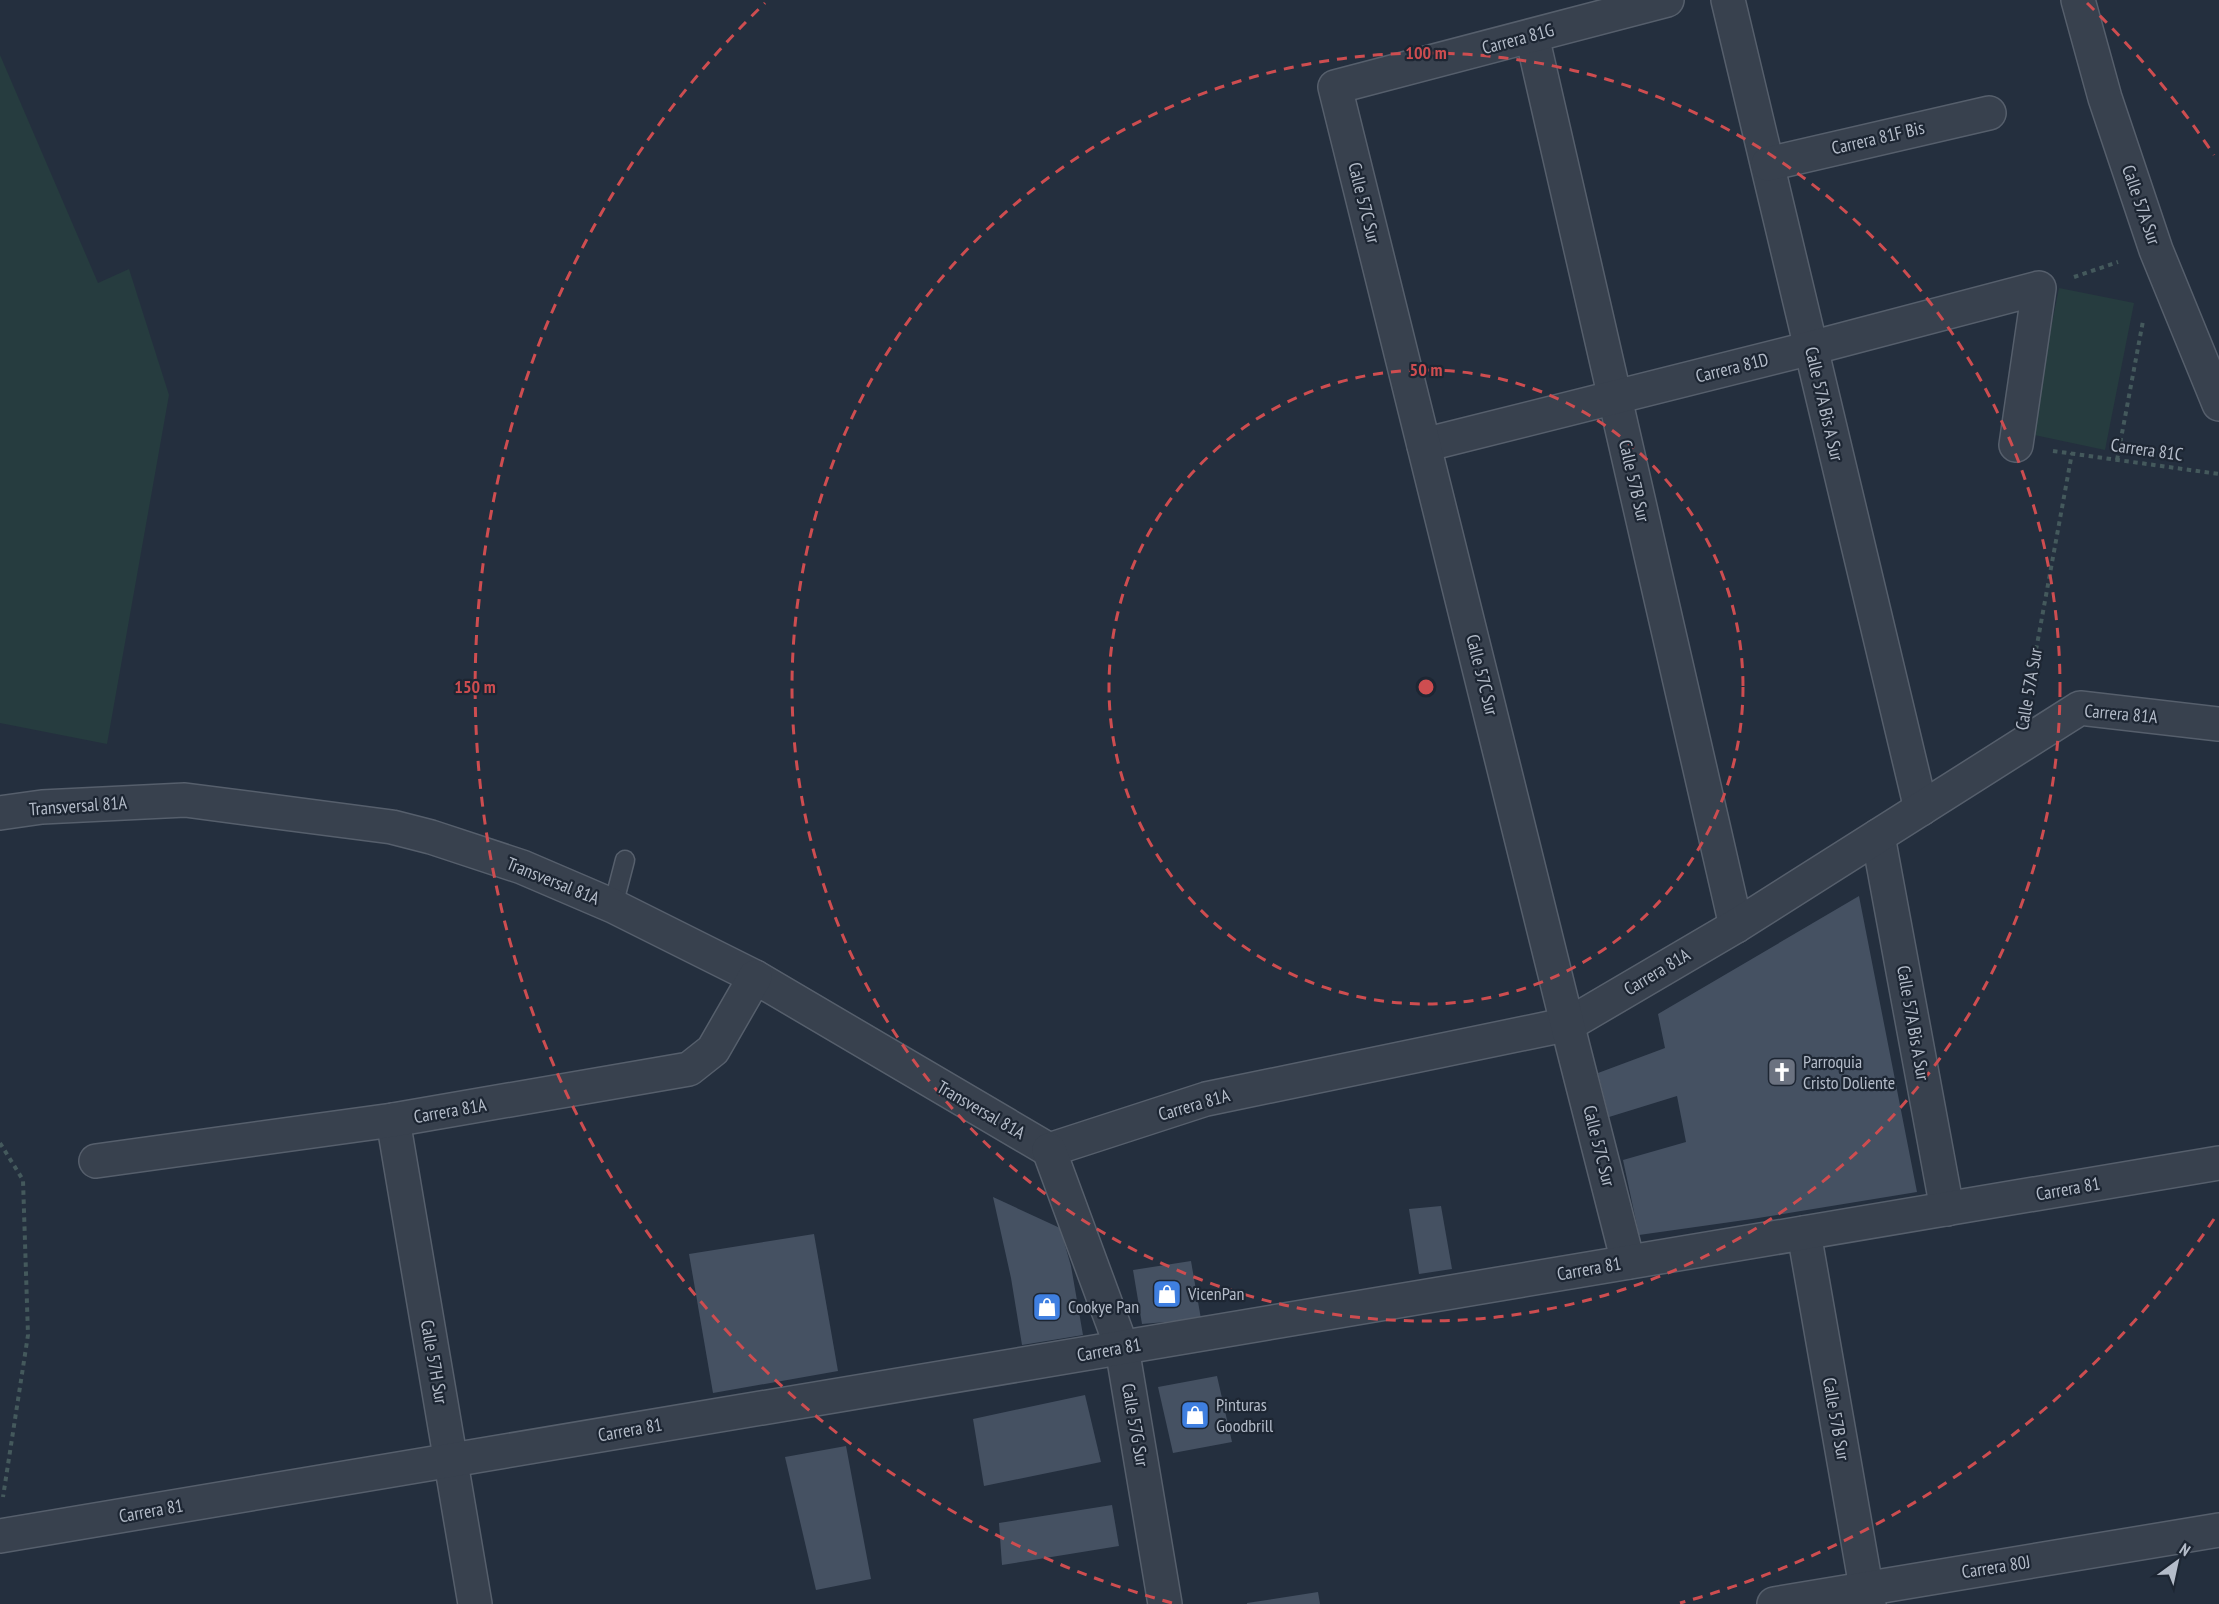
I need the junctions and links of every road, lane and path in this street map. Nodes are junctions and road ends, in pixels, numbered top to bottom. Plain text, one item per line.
1 (1667, 0) edge
2 (1728, 0) edge
3 (2078, 0) edge
4 (1532, 36) junction
5 (1335, 87) joint
6 (1989, 113) dead end
7 (1768, 164) junction
8 (2156, 250) junction
9 (2039, 288) junction
10 (2143, 320) dead end
11 (1811, 348) junction
12 (1615, 398) junction
13 (2219, 404) edge
14 (1424, 445) junction
15 (2016, 446) dead end
16 (2072, 453) joint
17 (2117, 460) junction
18 (2219, 474) edge
19 (2219, 724) edge
20 (2018, 748) junction
21 (1921, 809) junction
22 (0, 813) edge
23 (1878, 836) junction
24 (626, 860) dead end
25 (613, 906) junction
26 (1736, 926) junction
27 (755, 977) junction
28 (1569, 1024) junction
29 (393, 1120) junction
30 (0, 1143) edge
31 (1049, 1150) junction
32 (96, 1161) dead end
33 (2219, 1163) edge
34 (1947, 1209) junction
35 (1804, 1233) junction
36 (1628, 1262) junction
37 (1122, 1348) junction
38 (451, 1461) junction
39 (1, 1521) edge
40 (2219, 1530) edge
41 (1867, 1596) edge
42 (475, 1604) edge
43 (1165, 1604) edge
44 (1774, 1604) edge

1 - 4 street, Carrera 81G
2 - 7 street, Calle 57A Bis A Sur
3 - 8 street, Calle 57A Sur
4 - 5 street, Carrera 81G
4 - 12 street, Calle 57B Sur
5 - 14 street, Calle 57C Sur
6 - 7 street, Carrera 81F Bis
7 - 11 street, Calle 57A Bis A Sur
8 - 9 path
8 - 13 street, Calle 57A Sur
9 - 11 street, Carrera 81D
9 - 15 street
10 - 17 path
11 - 12 street, Carrera 81D
11 - 21 street, Calle 57A Bis A Sur
12 - 14 street, Carrera 81D
12 - 26 street, Calle 57B Sur
14 - 28 street, Calle 57C Sur
16 - 17 path, Carrera 81C
16 - 20 path, Calle 57A Sur
17 - 18 path, Carrera 81C
19 - 20 street, Carrera 81A
20 - 21 street, Carrera 81A
21 - 23 street, Carrera 81A
22 - 25 street, Transversal 81A
23 - 26 street, Carrera 81A
23 - 34 street, Calle 57A Bis A Sur
24 - 25 lane
25 - 27 street, Transversal 81A
26 - 28 street, Carrera 81A
27 - 29 street, Carrera 81A
27 - 31 street, Transversal 81A
28 - 31 street, Carrera 81A
28 - 36 street, Calle 57C Sur
29 - 32 street, Carrera 81A
29 - 38 street, Calle 57H Sur
30 - 39 path
31 - 37 street, Calle 57G Sur
33 - 34 street, Carrera 81
34 - 35 street, Carrera 81
35 - 36 street, Carrera 81
35 - 41 street, Calle 57B Sur
36 - 37 street, Carrera 81
37 - 38 street, Carrera 81
37 - 43 street, Calle 57G Sur
38 - 39 street, Carrera 81
38 - 42 street, Calle 57H Sur
40 - 41 street, Carrera 80J
41 - 44 street, Carrera 80J

